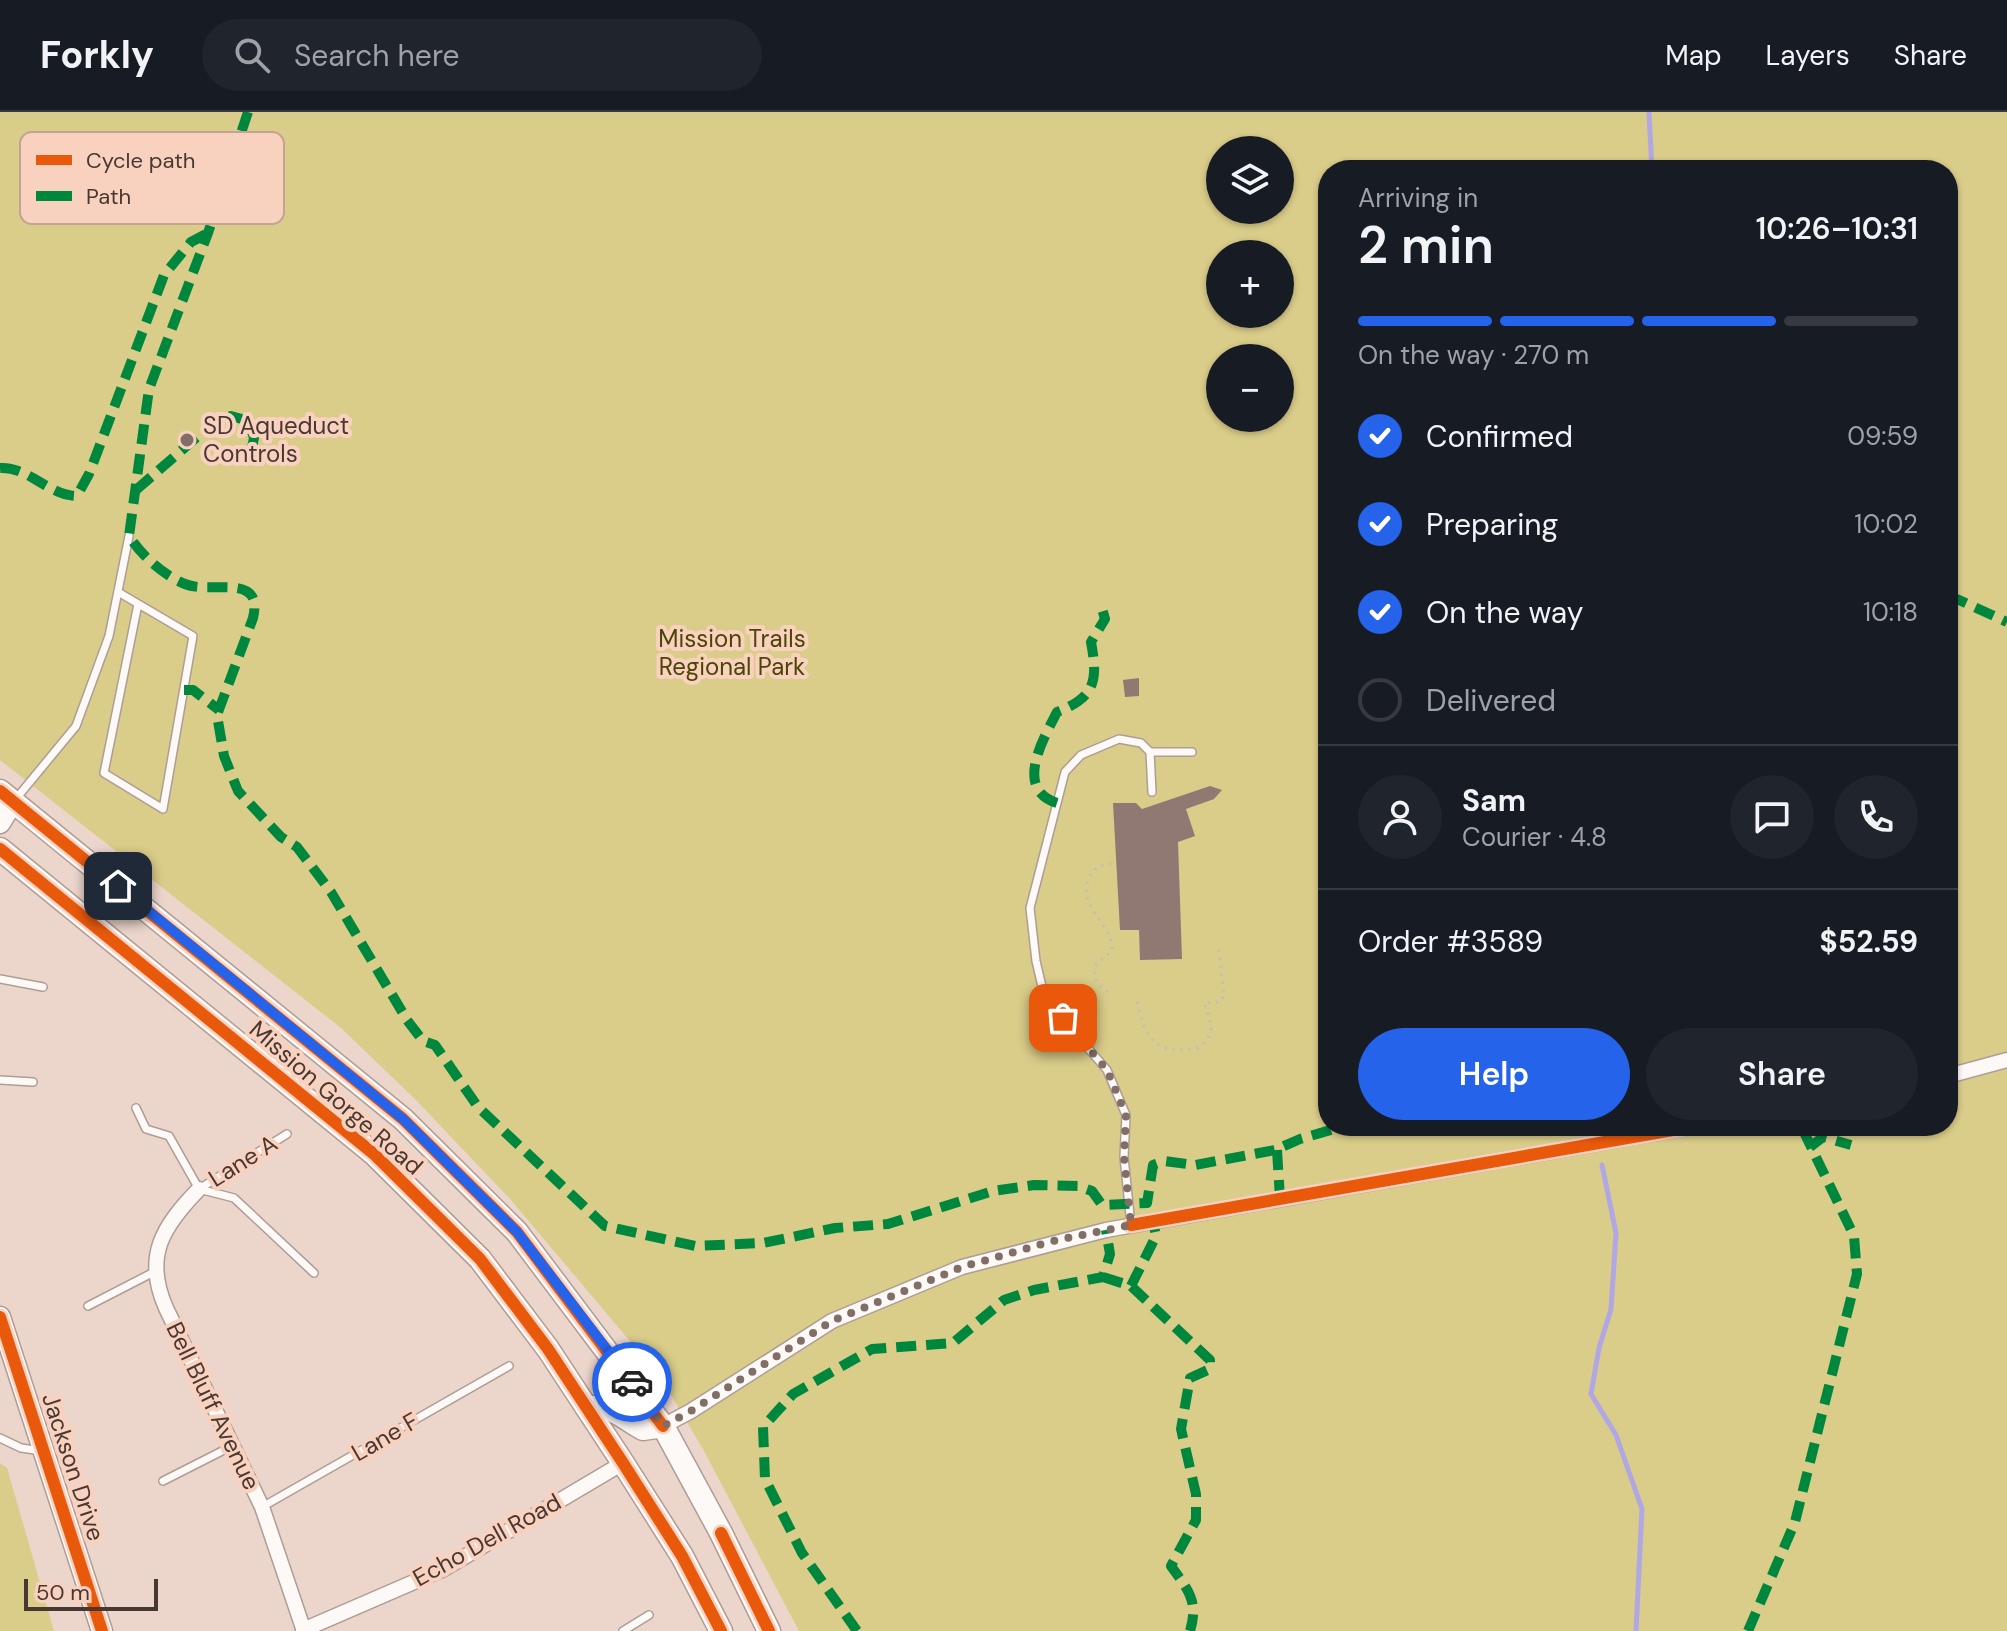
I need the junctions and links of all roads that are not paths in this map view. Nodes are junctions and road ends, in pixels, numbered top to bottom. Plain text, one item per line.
1 (129, 536) dead end
2 (118, 592) junction
3 (138, 604) junction
4 (1150, 752) junction
5 (1192, 752) dead end
6 (1152, 792) dead end
7 (7, 797) edge
8 (0, 823) edge
9 (0, 849) edge
10 (0, 979) edge
11 (43, 987) dead end
12 (2007, 1060) edge
13 (1958, 1073) edge
14 (0, 1080) edge
15 (33, 1082) dead end
16 (136, 1108) dead end
17 (287, 1134) dead end
18 (1639, 1136) edge
19 (199, 1189) junction
20 (1131, 1225) junction
21 (156, 1271) junction
22 (314, 1273) dead end
23 (88, 1306) dead end
24 (0, 1317) edge
25 (509, 1366) dead end
26 (587, 1408) junction
27 (663, 1426) junction
28 (0, 1438) edge
29 (232, 1446) junction
30 (44, 1451) junction
31 (623, 1463) junction
32 (163, 1481) dead end
33 (262, 1507) junction
34 (649, 1615) dead end
35 (304, 1630) edge
36 (102, 1631) edge
37 (623, 1631) edge
38 (721, 1631) edge
39 (769, 1631) edge

1 - 2 lane
2 - 3 lane
2 - 7 lane
3 - 3 lane
4 - 5 lane
4 - 6 lane
4 - 20 lane
7 - 8 main road
7 - 27 main road, Mission Gorge Road
9 - 26 main road, Mission Gorge Road
10 - 11 lane
12 - 13 street
14 - 15 lane
16 - 19 lane
17 - 19 lane, Lane A
18 - 20 street
19 - 21 street, Bell Bluff Avenue
19 - 22 lane
20 - 27 street
21 - 23 lane
21 - 29 street, Bell Bluff Avenue
24 - 30 main road, Jackson Drive
25 - 33 lane, Lane F
26 - 27 main road
26 - 31 main road, Mission Gorge Road
27 - 39 main road, Mission Gorge Road
28 - 30 lane
29 - 32 lane
29 - 33 street, Bell Bluff Avenue
30 - 36 main road, Jackson Drive
31 - 35 street, Echo Dell Road
31 - 38 main road, Mission Gorge Road
33 - 35 street, Bell Bluff Avenue
34 - 37 lane

